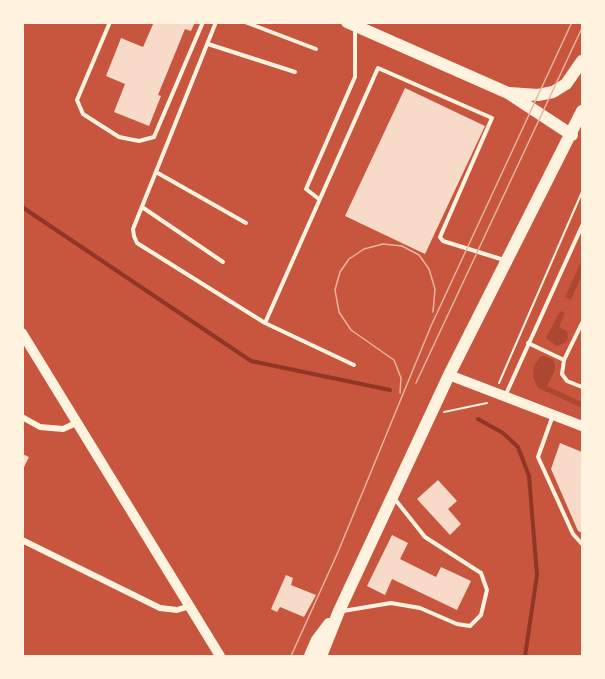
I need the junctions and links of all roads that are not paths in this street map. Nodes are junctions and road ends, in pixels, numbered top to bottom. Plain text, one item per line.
1 (110, 22) edge
2 (203, 22) edge
3 (216, 22) edge
4 (245, 22) edge
5 (351, 24) edge
6 (208, 44) junction
7 (316, 49) dead end
8 (582, 61) edge
9 (295, 72) dead end
10 (508, 93) junction
11 (582, 111) edge
12 (572, 135) junction
13 (156, 172) junction
14 (319, 199) junction
15 (142, 207) junction
16 (246, 223) dead end
17 (582, 226) edge
18 (507, 261) junction
19 (223, 262) dead end
20 (265, 323) junction
21 (582, 323) edge
22 (22, 333) edge
23 (528, 343) junction
24 (564, 360) junction
25 (354, 365) dead end
26 (449, 375) junction
27 (582, 387) edge
28 (500, 393) junction
29 (554, 415) junction
30 (22, 417) edge
31 (76, 423) junction
32 (582, 426) edge
33 (393, 495) junction
34 (22, 540) edge
35 (582, 544) edge
36 (190, 606) junction
37 (339, 611) junction
38 (220, 657) edge
39 (310, 657) edge
40 (321, 657) edge
41 (327, 657) edge

1 - 2 lane
3 - 6 lane
4 - 7 lane
5 - 10 main road
5 - 14 lane
6 - 9 lane
6 - 13 lane
8 - 10 main road
10 - 12 main road
11 - 12 main road
12 - 18 main road
13 - 15 lane
13 - 16 lane
14 - 18 lane
14 - 20 lane
15 - 19 lane
15 - 20 lane
17 - 23 lane
18 - 26 main road
20 - 25 lane
21 - 24 lane
22 - 31 main road
23 - 24 lane
23 - 28 lane
24 - 27 lane
26 - 28 main road
26 - 33 main road
28 - 29 main road
29 - 32 main road
29 - 35 lane
30 - 31 street
31 - 36 main road
33 - 37 main road
33 - 37 lane
34 - 36 street
36 - 38 main road
37 - 39 main road
37 - 40 main road
37 - 41 main road

